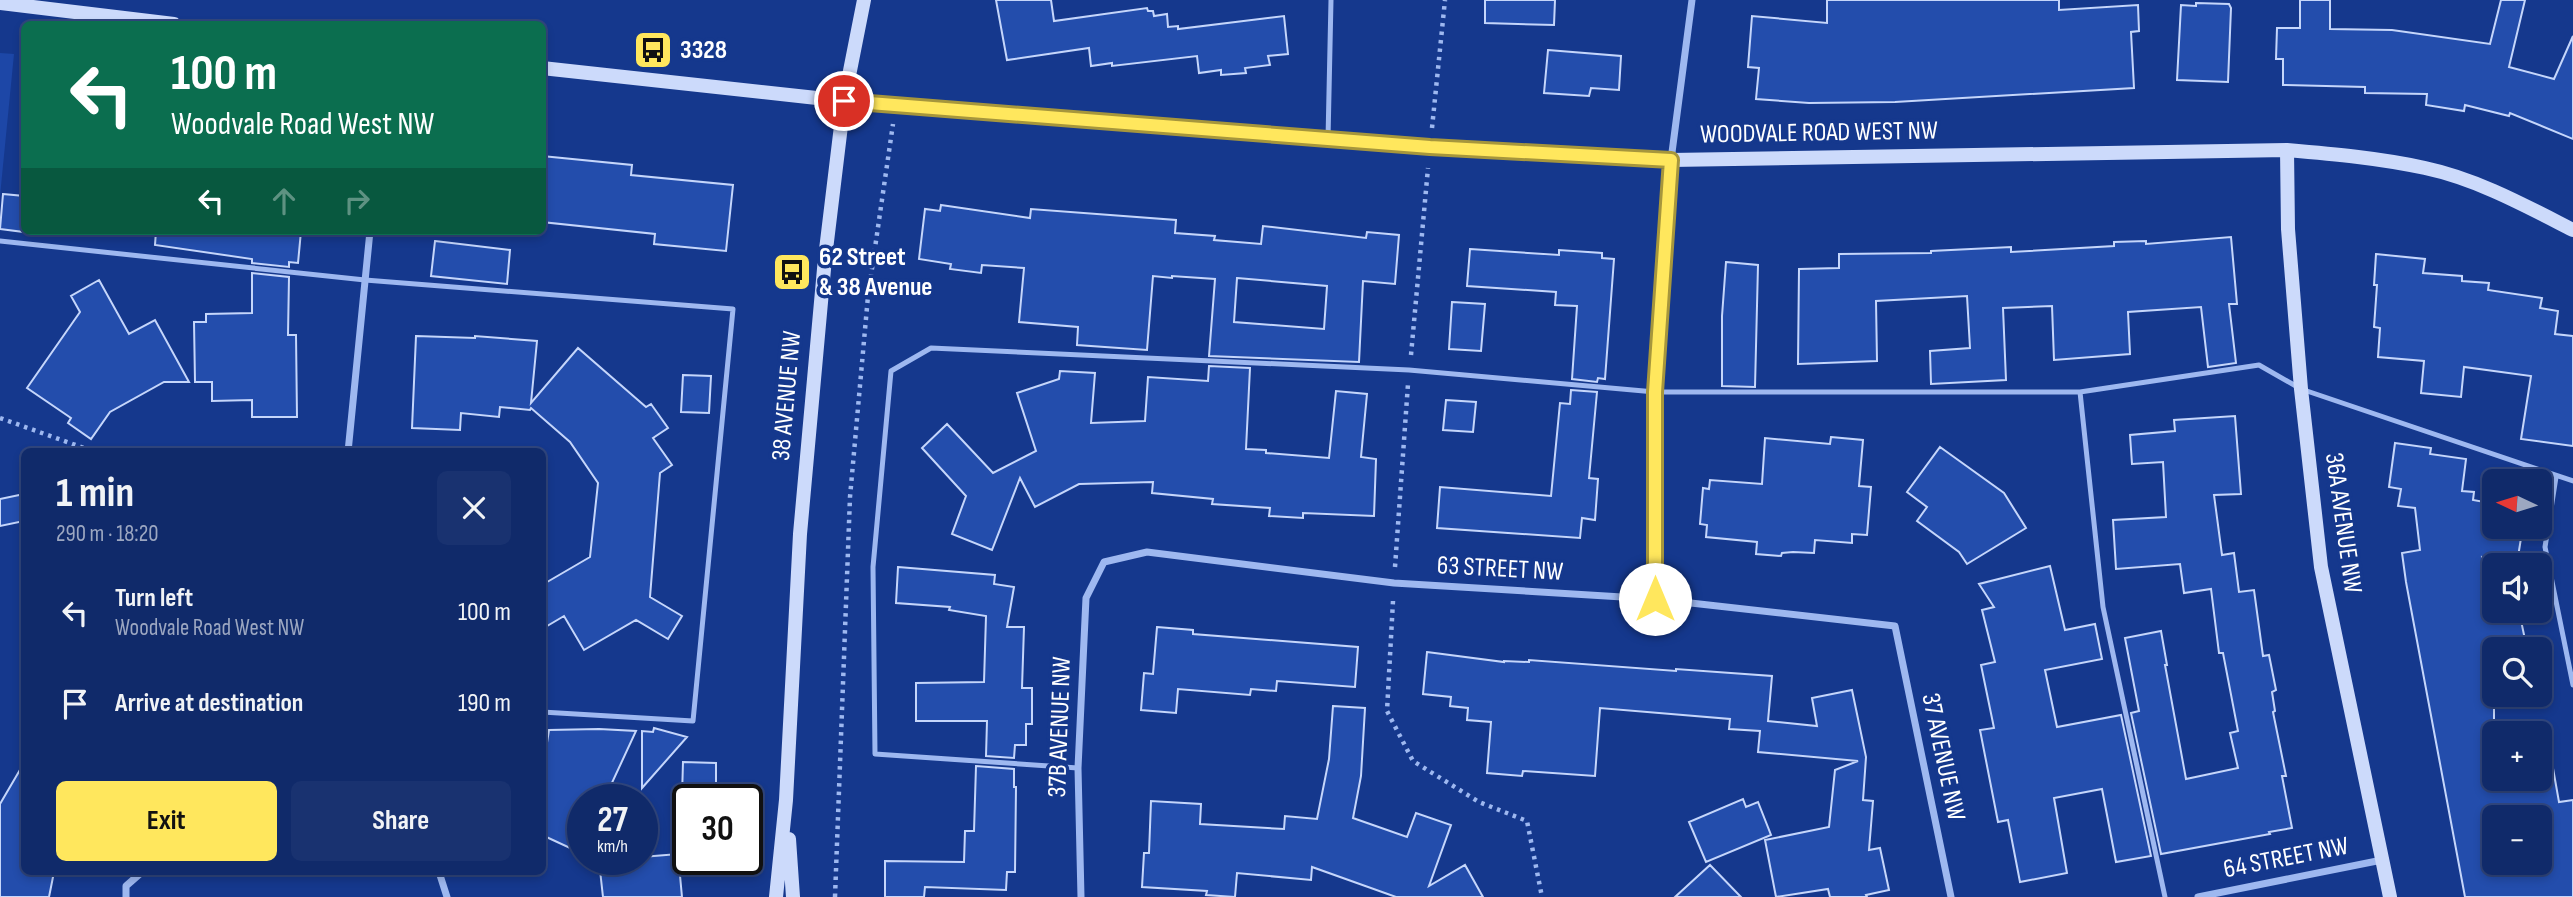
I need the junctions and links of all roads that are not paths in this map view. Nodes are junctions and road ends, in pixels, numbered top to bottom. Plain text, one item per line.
1 (864, 0) edge
2 (1331, 0) edge
3 (1692, 0) edge
4 (0, 3) edge
5 (149, 21) edge
6 (546, 68) edge
7 (844, 101) junction
8 (1328, 139) junction
9 (2287, 150) junction
10 (1671, 160) junction
11 (2573, 230) edge
12 (370, 235) edge
13 (0, 241) edge
14 (365, 280) junction
15 (2301, 389) junction
16 (1655, 392) junction
17 (2080, 392) junction
18 (348, 448) edge
19 (2556, 477) junction
20 (2573, 481) edge
21 (1104, 562) joint
22 (1655, 599) junction
23 (1895, 626) joint
24 (2573, 685) edge
25 (546, 712) edge
26 (1078, 768) junction
27 (786, 800) junction
28 (2382, 860) junction
29 (139, 875) edge
30 (440, 875) edge
31 (126, 897) edge
32 (447, 897) edge
33 (776, 897) edge
34 (793, 897) edge
35 (1081, 897) edge
36 (1951, 897) edge
37 (2165, 897) edge
38 (2198, 897) edge
39 (2390, 897) edge

1 - 7 street, 38 AVENUE NW
2 - 8 lane
3 - 10 street
4 - 5 street
6 - 7 street, WOODVALE ROAD WEST NW
7 - 8 street, WOODVALE ROAD WEST NW
7 - 27 street, 38 AVENUE NW
8 - 10 street, WOODVALE ROAD WEST NW
9 - 10 street, WOODVALE ROAD WEST NW
9 - 11 street, WOODVALE ROAD WEST NW
9 - 15 street, 36A AVENUE NW
10 - 16 street
12 - 14 street
13 - 14 lane
14 - 18 street
14 - 25 lane
15 - 17 lane
15 - 19 lane
15 - 28 street, 36A AVENUE NW
16 - 17 lane
16 - 22 street
16 - 26 lane
17 - 37 lane
19 - 20 lane
19 - 24 lane
21 - 22 street, 63 STREET NW
21 - 26 street, 37B AVENUE NW
22 - 23 street, 63 STREET NW
23 - 36 street, 37 AVENUE NW
26 - 35 street, 37B AVENUE NW
27 - 33 street, 38 AVENUE NW
27 - 34 street, 38 AVENUE NW
28 - 38 street, 64 STREET NW
28 - 39 street, 36A AVENUE NW
29 - 31 street
30 - 32 street

